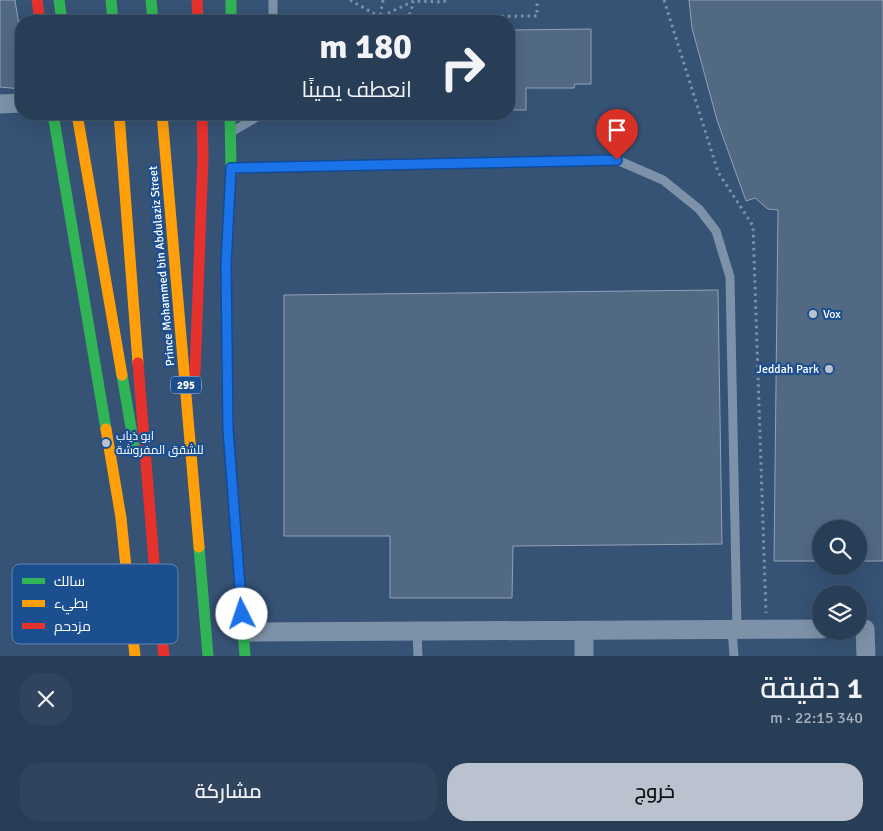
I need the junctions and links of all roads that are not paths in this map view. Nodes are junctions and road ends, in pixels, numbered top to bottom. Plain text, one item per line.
1 (37, 0) edge
2 (59, 0) edge
3 (111, 0) edge
4 (151, 0) edge
5 (197, 0) edge
6 (231, 0) edge
7 (273, 0) edge
8 (39, 15) edge
9 (61, 15) edge
10 (112, 15) edge
11 (152, 15) edge
12 (198, 15) edge
13 (230, 15) edge
14 (273, 15) edge
15 (15, 103) edge
16 (0, 104) edge
17 (55, 120) edge
18 (77, 120) edge
19 (119, 120) edge
20 (163, 120) edge
21 (202, 120) edge
22 (230, 120) edge
23 (251, 120) edge
24 (230, 132) junction
25 (231, 168) junction
26 (87, 244) junction
27 (192, 451) junction
28 (154, 562) joint
29 (125, 564) edge
30 (202, 572) junction
31 (734, 629) junction
32 (812, 629) edge
33 (869, 629) edge
34 (584, 631) junction
35 (244, 632) junction
36 (417, 632) junction
37 (208, 656) edge
38 (218, 656) edge
39 (245, 656) edge
40 (418, 656) edge
41 (584, 656) edge
42 (734, 656) edge
43 (866, 656) edge

1 - 8 main road
2 - 9 main road
3 - 10 main road
4 - 11 main road
5 - 12 main road
6 - 13 main road
7 - 14 lane
15 - 16 street
17 - 26 main road
18 - 26 main road
19 - 28 main road
20 - 27 main road, Prince Mohammed bin Abdulaziz Street / 295
21 - 27 main road
22 - 24 main road
23 - 24 lane
24 - 25 main road
25 - 31 lane
25 - 35 main road
26 - 28 main road
26 - 29 main road
27 - 30 main road, Prince Mohammed bin Abdulaziz Street / 295
30 - 37 main road, Prince Mohammed bin Abdulaziz Street / 295
30 - 38 main road
31 - 32 street
31 - 34 street
31 - 42 lane
33 - 43 street
34 - 36 street
34 - 41 street
35 - 36 street
35 - 39 main road
36 - 40 lane

